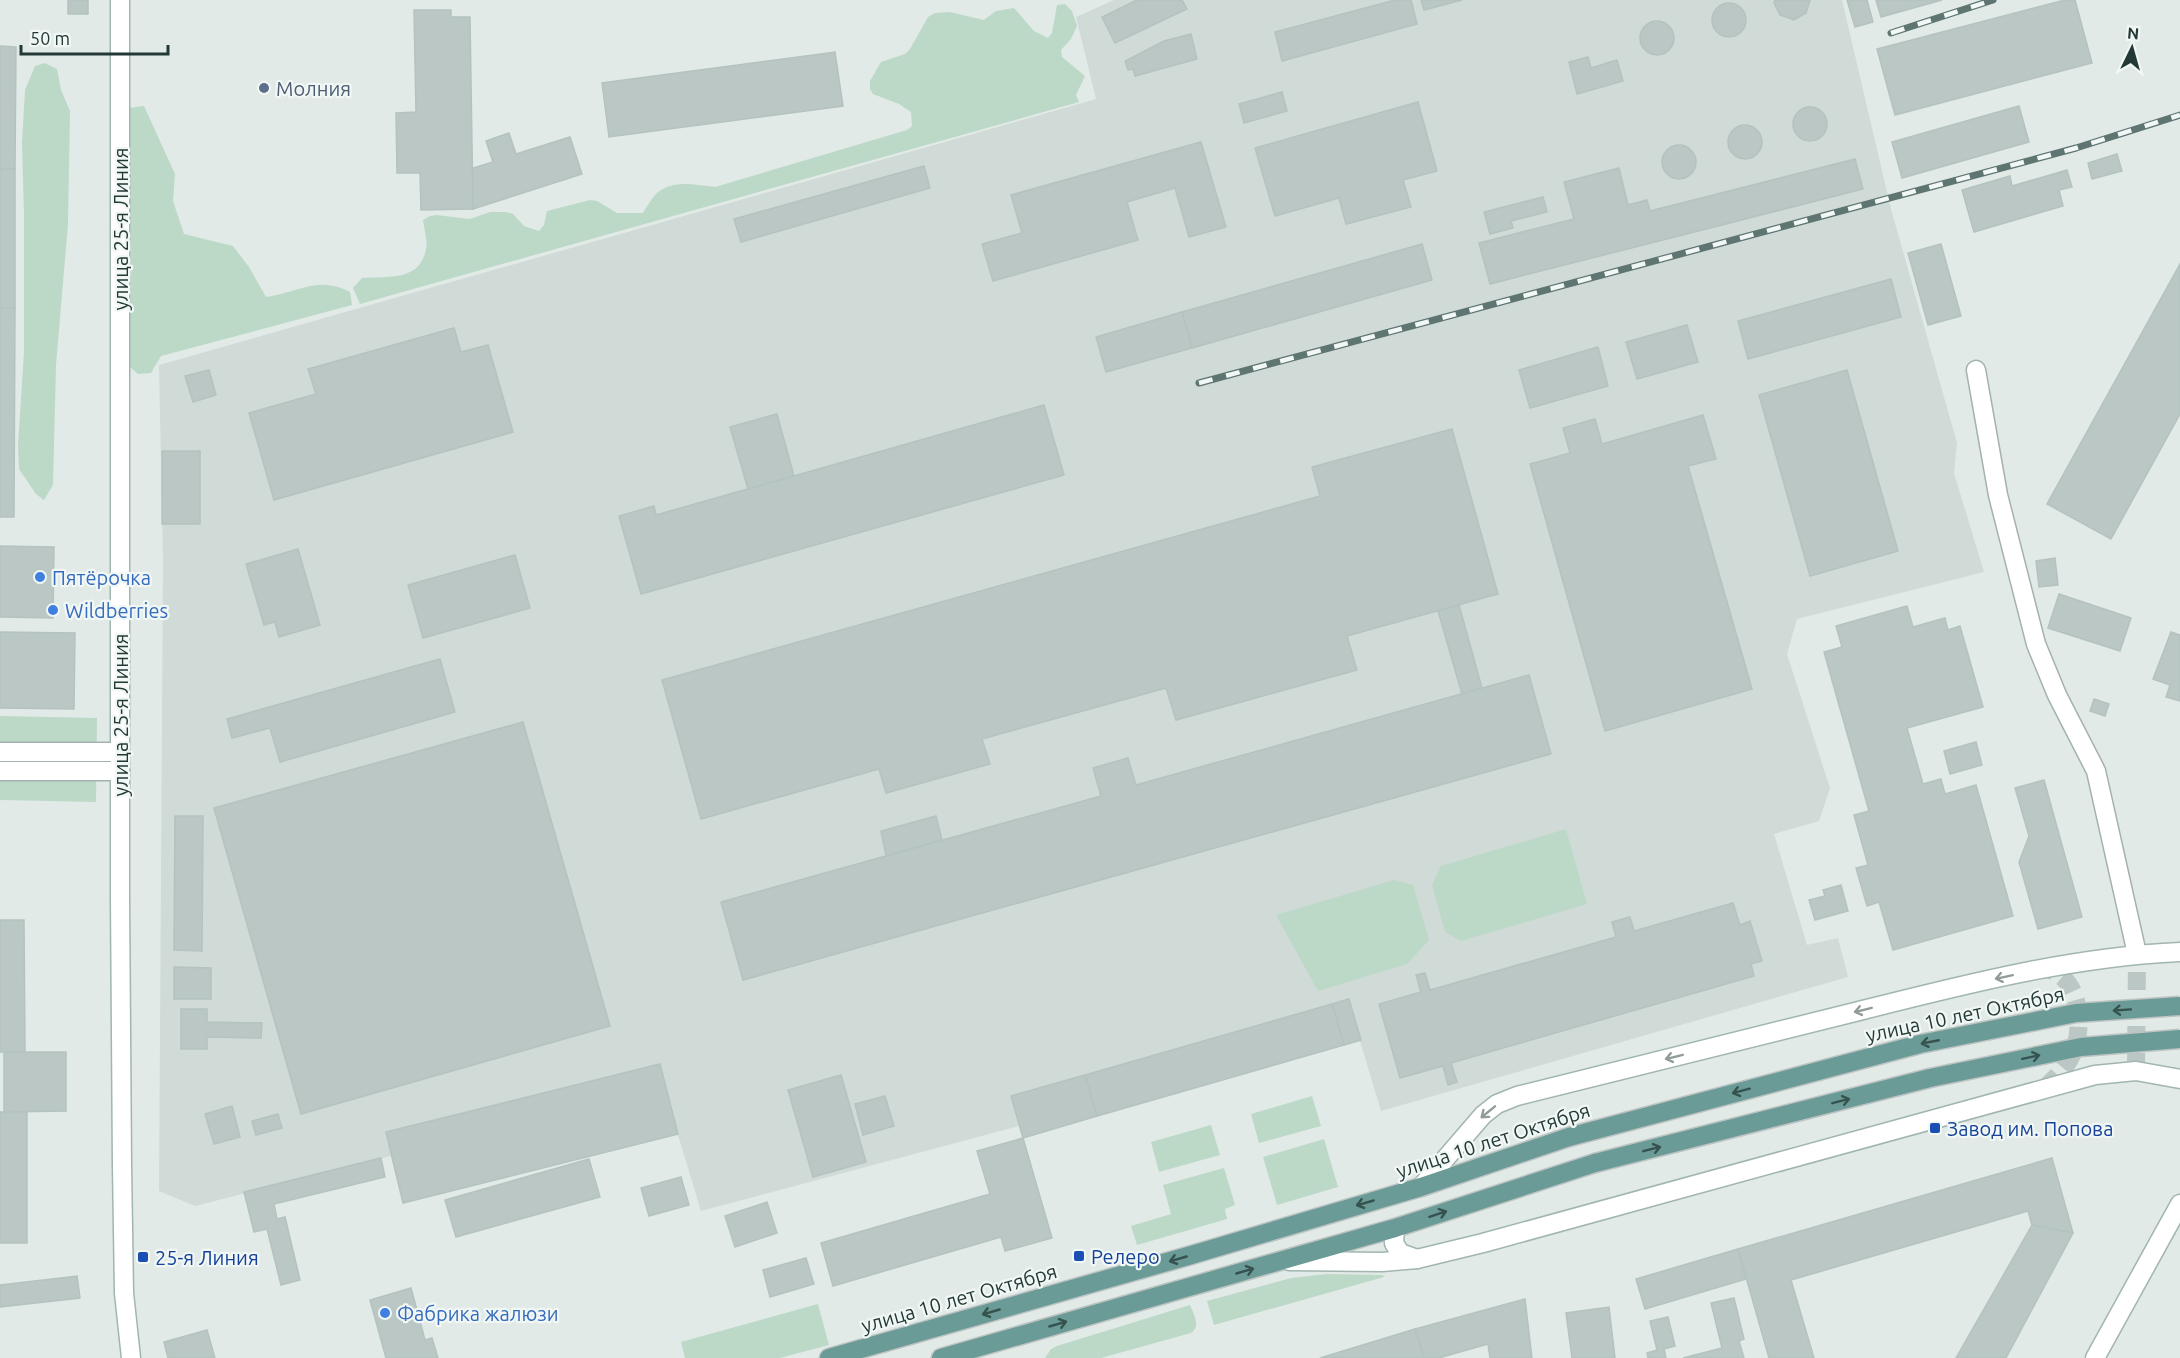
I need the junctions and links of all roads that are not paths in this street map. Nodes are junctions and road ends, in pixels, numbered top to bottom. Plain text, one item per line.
1 (120, 0) edge
2 (1976, 370) dead end
3 (0, 752) edge
4 (120, 752) junction
5 (0, 771) edge
6 (120, 771) junction
7 (2180, 952) edge
8 (2137, 954) junction
9 (2180, 1006) edge
10 (2180, 1039) edge
11 (2180, 1079) edge
12 (1421, 1187) junction
13 (2180, 1204) edge
14 (1395, 1228) junction
15 (1417, 1259) junction
16 (1281, 1261) junction
17 (131, 1358) edge
18 (829, 1358) edge
19 (941, 1358) edge
20 (2095, 1358) edge

1 - 4 main road, улица 25-я Линия
2 - 8 main road
3 - 4 main road
4 - 6 main road, улица 25-я Линия
5 - 6 main road
6 - 17 main road, улица 25-я Линия
7 - 8 main road
8 -> 12 main road
9 -> 12 main road, улица 10 лет Октября, bridge
14 -> 10 main road, bridge
11 - 15 main road
12 -> 18 main road, улица 10 лет Октября
13 - 20 main road
14 - 15 main road
14 - 16 main road
15 - 16 main road
19 -> 16 main road

